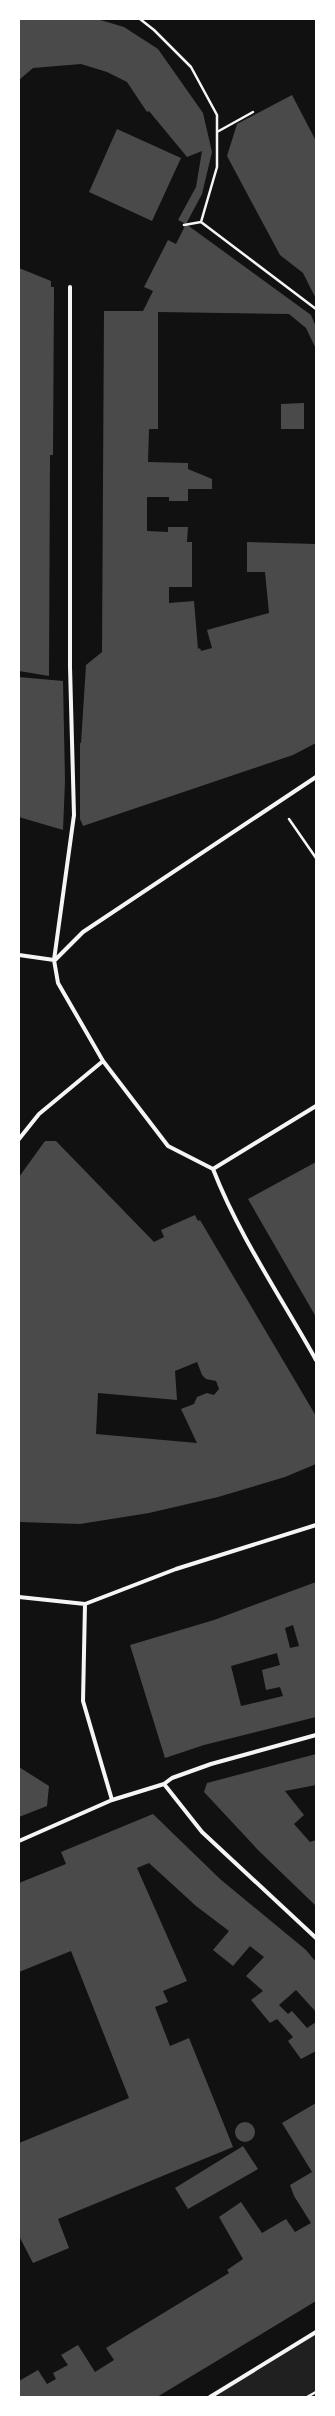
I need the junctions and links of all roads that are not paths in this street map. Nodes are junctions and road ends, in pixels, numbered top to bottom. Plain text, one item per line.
1 (70, 287) dead end
2 (316, 777) edge
3 (19, 955) edge
4 (54, 960) junction
5 (103, 1061) junction
6 (316, 1106) edge
7 (19, 1139) edge
8 (213, 1169) junction
9 (316, 1360) edge
10 (316, 1524) edge
11 (19, 1597) edge
12 (85, 1604) junction
13 (316, 1735) edge
14 (164, 1784) junction
15 (112, 1800) junction
16 (19, 1841) edge
17 (316, 1938) edge
18 (316, 2332) edge
19 (210, 2397) edge

1 - 4 street
2 - 4 street
3 - 4 street
4 - 5 street
5 - 7 street
5 - 8 street
6 - 8 street
8 - 9 street
10 - 12 street
11 - 12 street
12 - 15 street
13 - 14 street
14 - 15 street
14 - 17 street
15 - 16 street
18 - 19 street

